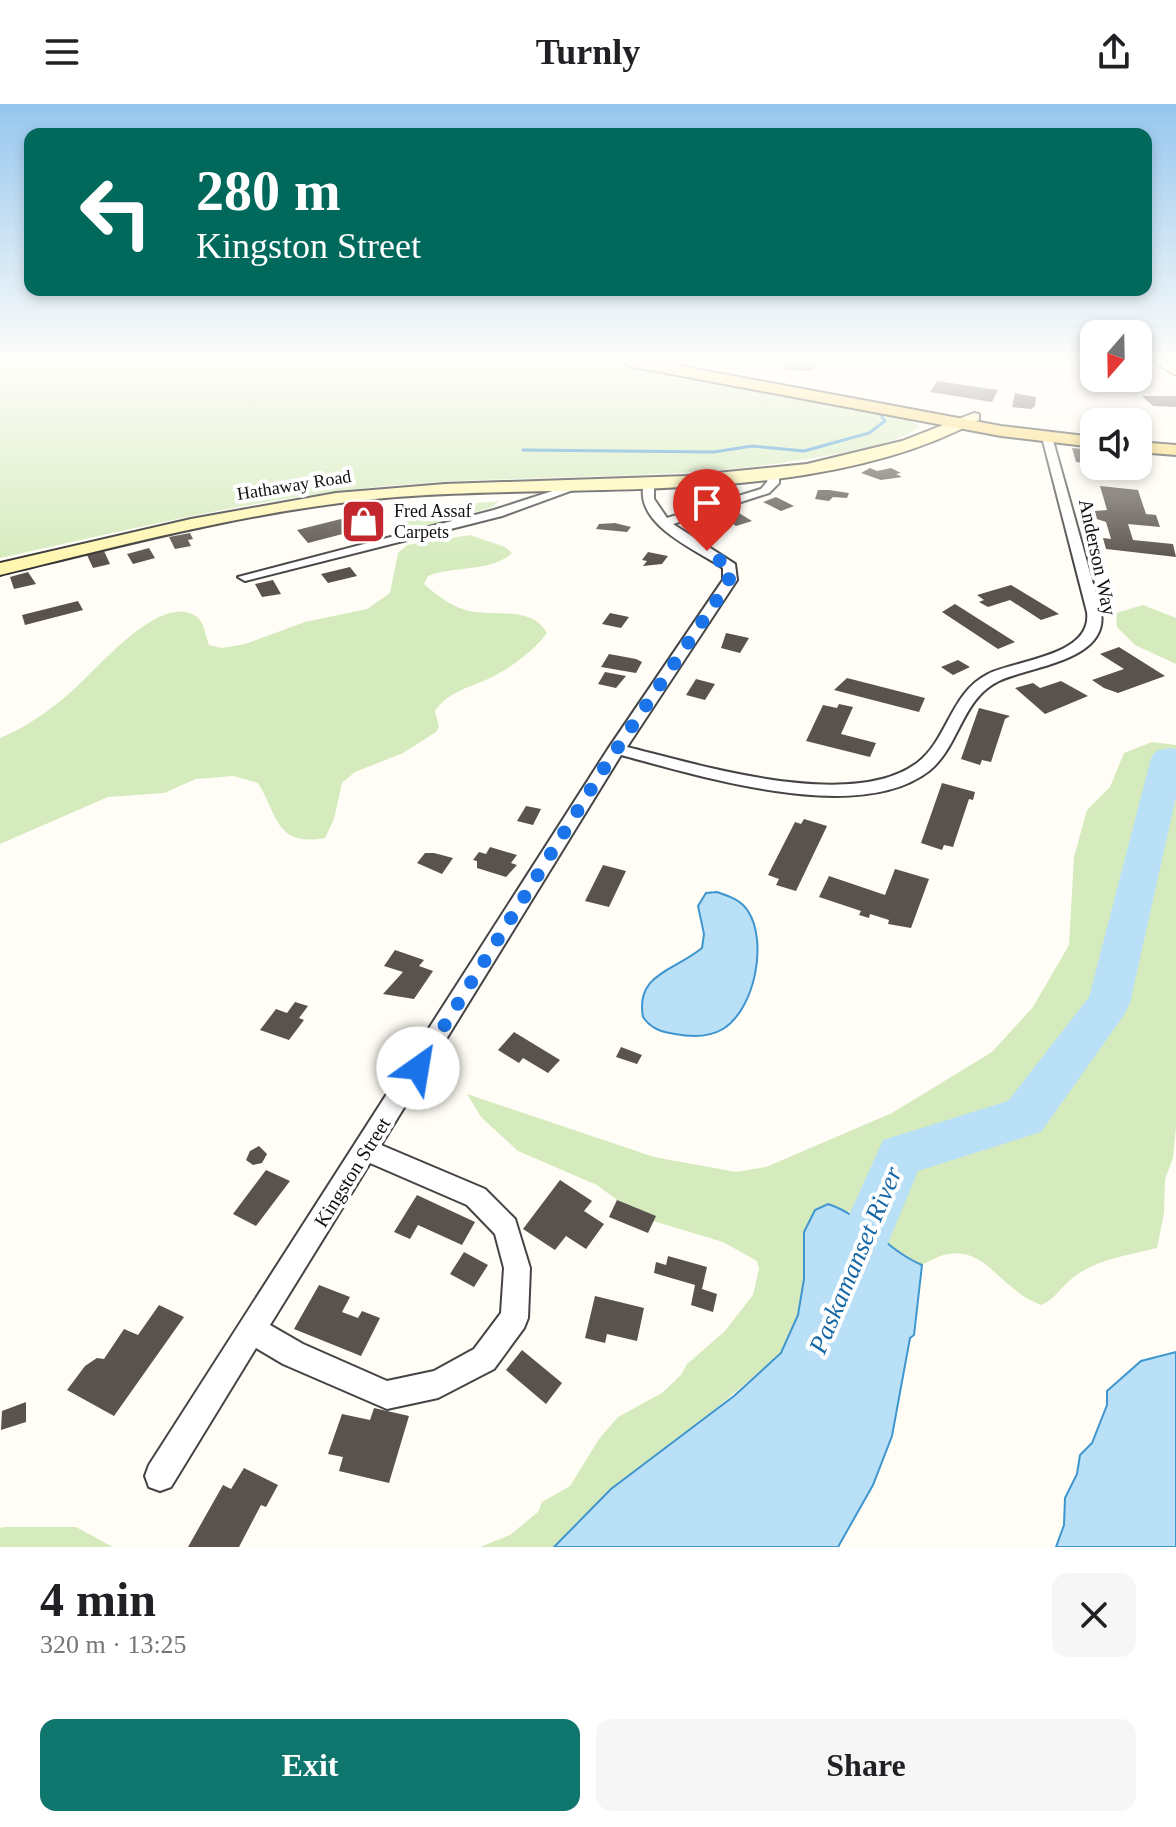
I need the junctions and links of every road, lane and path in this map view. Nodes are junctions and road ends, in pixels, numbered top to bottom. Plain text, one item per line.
1 (945, 428) edge
2 (1007, 428) edge
3 (1049, 428) edge
4 (1080, 432) edge
5 (1047, 437) junction
6 (1152, 438) edge
7 (1080, 441) edge
8 (1176, 441) edge
9 (1152, 448) edge
10 (1176, 450) edge
11 (773, 474) junction
12 (648, 485) junction
13 (578, 486) junction
14 (665, 523) junction
15 (0, 569) edge
16 (245, 577) dead end
17 (616, 749) junction
18 (366, 1150) junction
19 (252, 1330) junction
20 (160, 1476) dead end

1 - 11 main road, Hathaway Road
2 - 5 main road
3 - 4 main road
5 - 7 main road
5 - 17 street, Anderson Way
6 - 8 main road
9 - 10 main road
11 - 12 main road, Hathaway Road
11 - 14 street
12 - 13 main road, Hathaway Road
12 - 14 street, Kingston Street
13 - 15 main road, Hathaway Road
13 - 16 street
14 - 17 street, Kingston Street
17 - 18 street, Kingston Street
18 - 19 street, Kingston Street
18 - 19 street
19 - 20 street, Kingston Street

